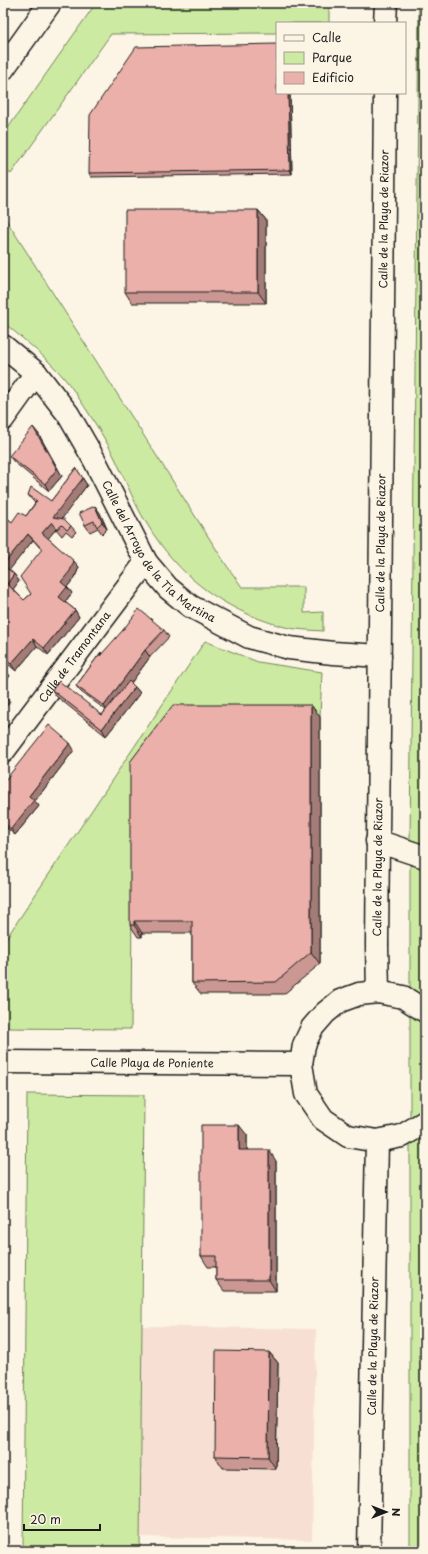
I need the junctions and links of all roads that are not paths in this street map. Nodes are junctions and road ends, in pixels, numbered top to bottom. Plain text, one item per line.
1 (50, 3) edge
2 (386, 3) edge
3 (385, 22) edge
4 (3, 69) edge
5 (385, 94) edge
6 (3, 346) edge
7 (36, 373) junction
8 (3, 420) edge
9 (146, 562) junction
10 (380, 656) junction
11 (3, 752) edge
12 (377, 841) junction
13 (425, 857) edge
14 (378, 992) junction
15 (425, 1011) edge
16 (3, 1062) edge
17 (301, 1064) junction
18 (425, 1122) edge
19 (376, 1141) junction
20 (369, 1551) edge

1 - 4 street
2 - 3 street
5 - 10 street, Calle de la Playa de Riazor
6 - 7 street, Calle del Arroyo de la Tía Martina
7 - 8 street
7 - 9 street, Calle del Arroyo de la Tía Martina
9 - 10 street, Calle del Arroyo de la Tía Martina
9 - 11 street, Calle de Tramontana
10 - 12 street, Calle de la Playa de Riazor
12 - 13 street
12 - 14 street, Calle de la Playa de Riazor
14 - 15 street
14 - 17 street
16 - 17 street, Calle Playa de Poniente
17 - 19 street
18 - 19 street
19 - 20 street, Calle de la Playa de Riazor

